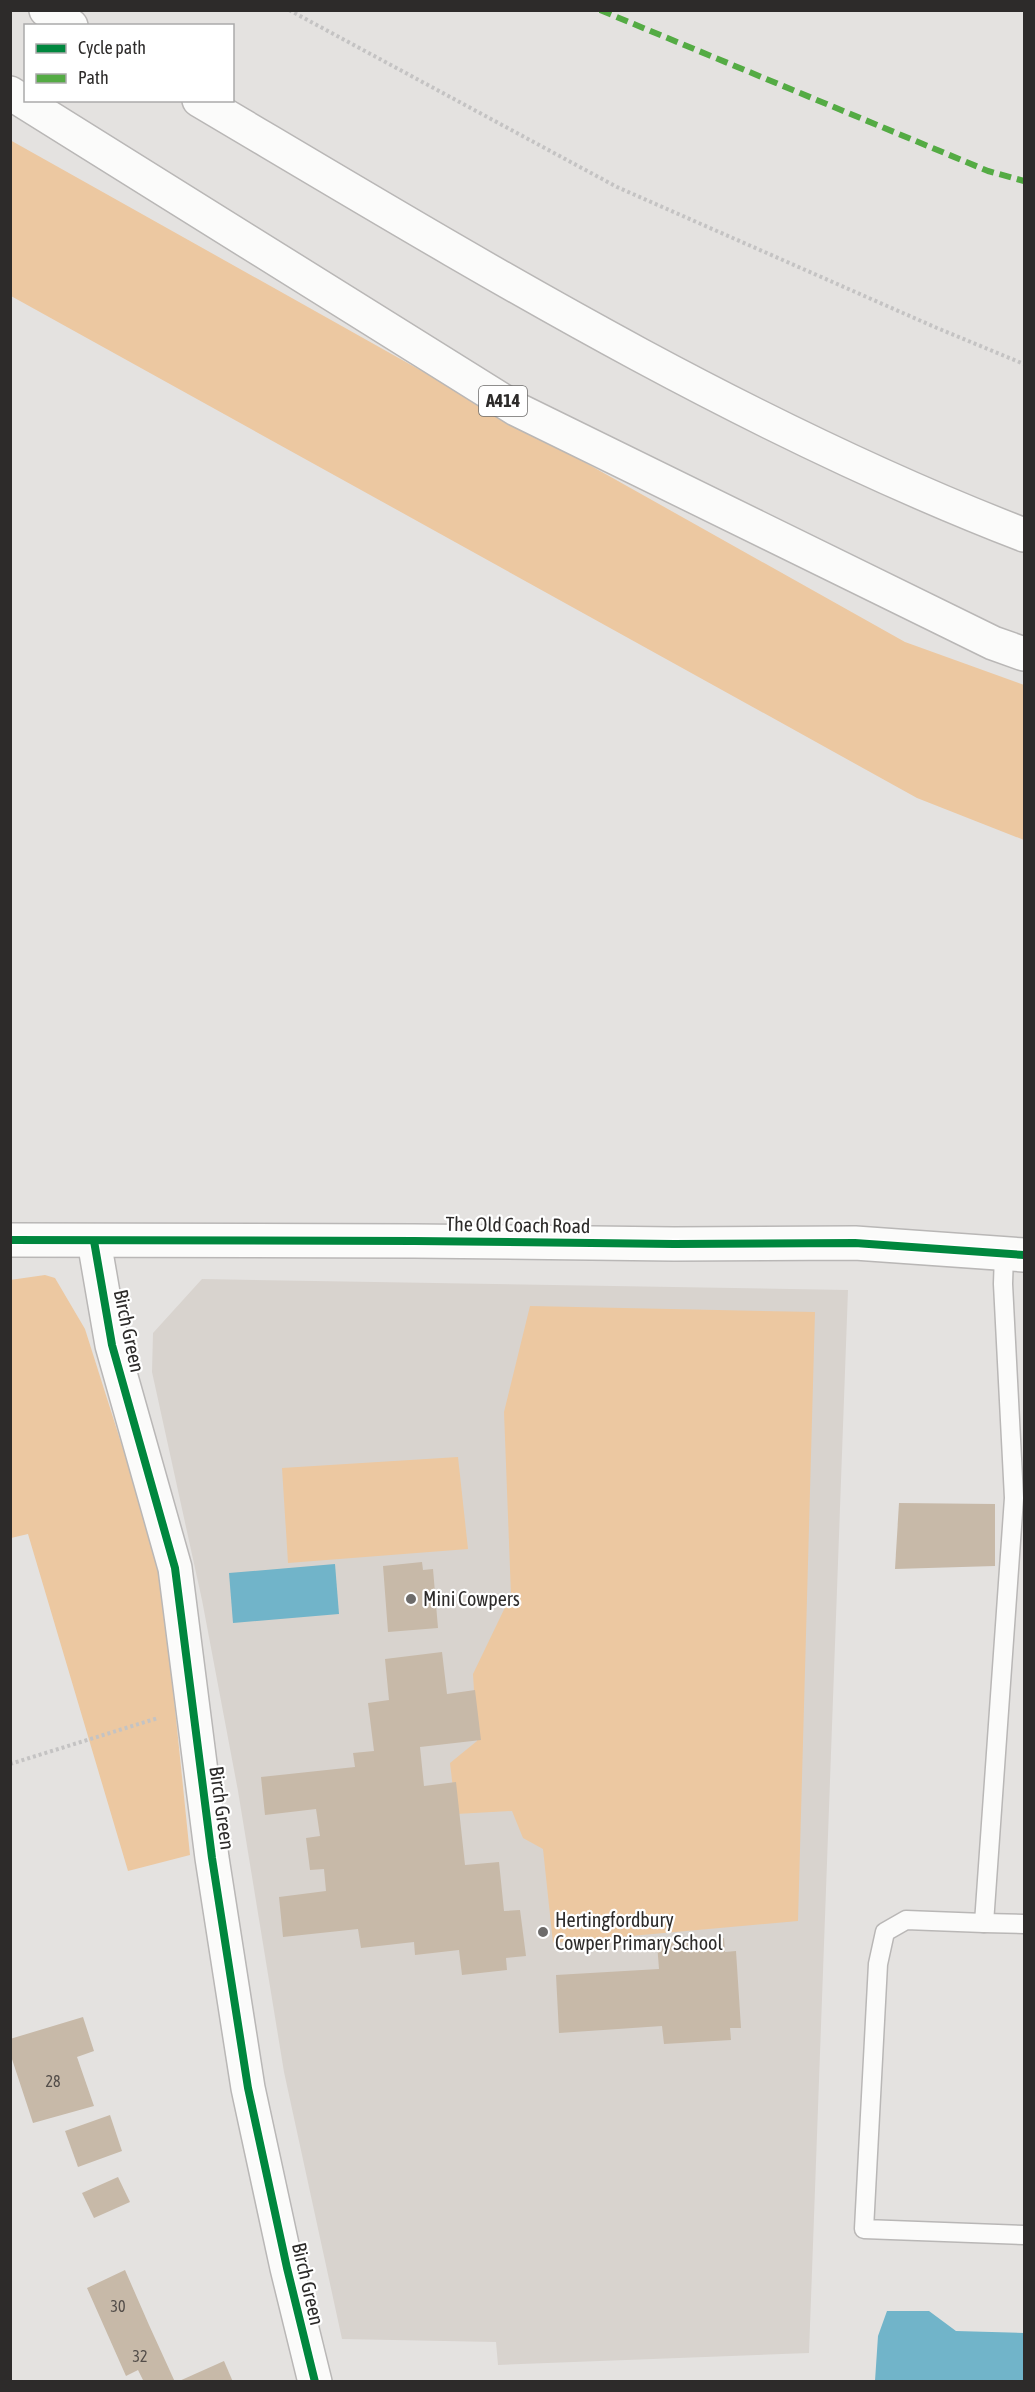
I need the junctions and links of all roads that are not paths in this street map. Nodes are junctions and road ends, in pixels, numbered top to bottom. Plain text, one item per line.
1 (46, 10) edge
2 (68, 24) edge
3 (10, 93) edge
4 (24, 102) edge
5 (24, 102) edge
6 (202, 102) edge
7 (1024, 535) edge
8 (1024, 654) edge
9 (10, 1240) edge
10 (94, 1241) junction
11 (1014, 1254) edge
12 (1019, 1498) edge
13 (984, 1923) junction
14 (1024, 1924) edge
15 (1024, 2235) edge
16 (315, 2382) edge

1 - 2 main road
3 - 5 main road, A414
4 - 8 main road, A414
6 - 7 main road
9 - 10 main road, The Old Coach Road
10 - 11 main road, The Old Coach Road
10 - 16 main road, Birch Green
11 - 12 lane
12 - 13 lane
13 - 14 lane
13 - 15 lane

